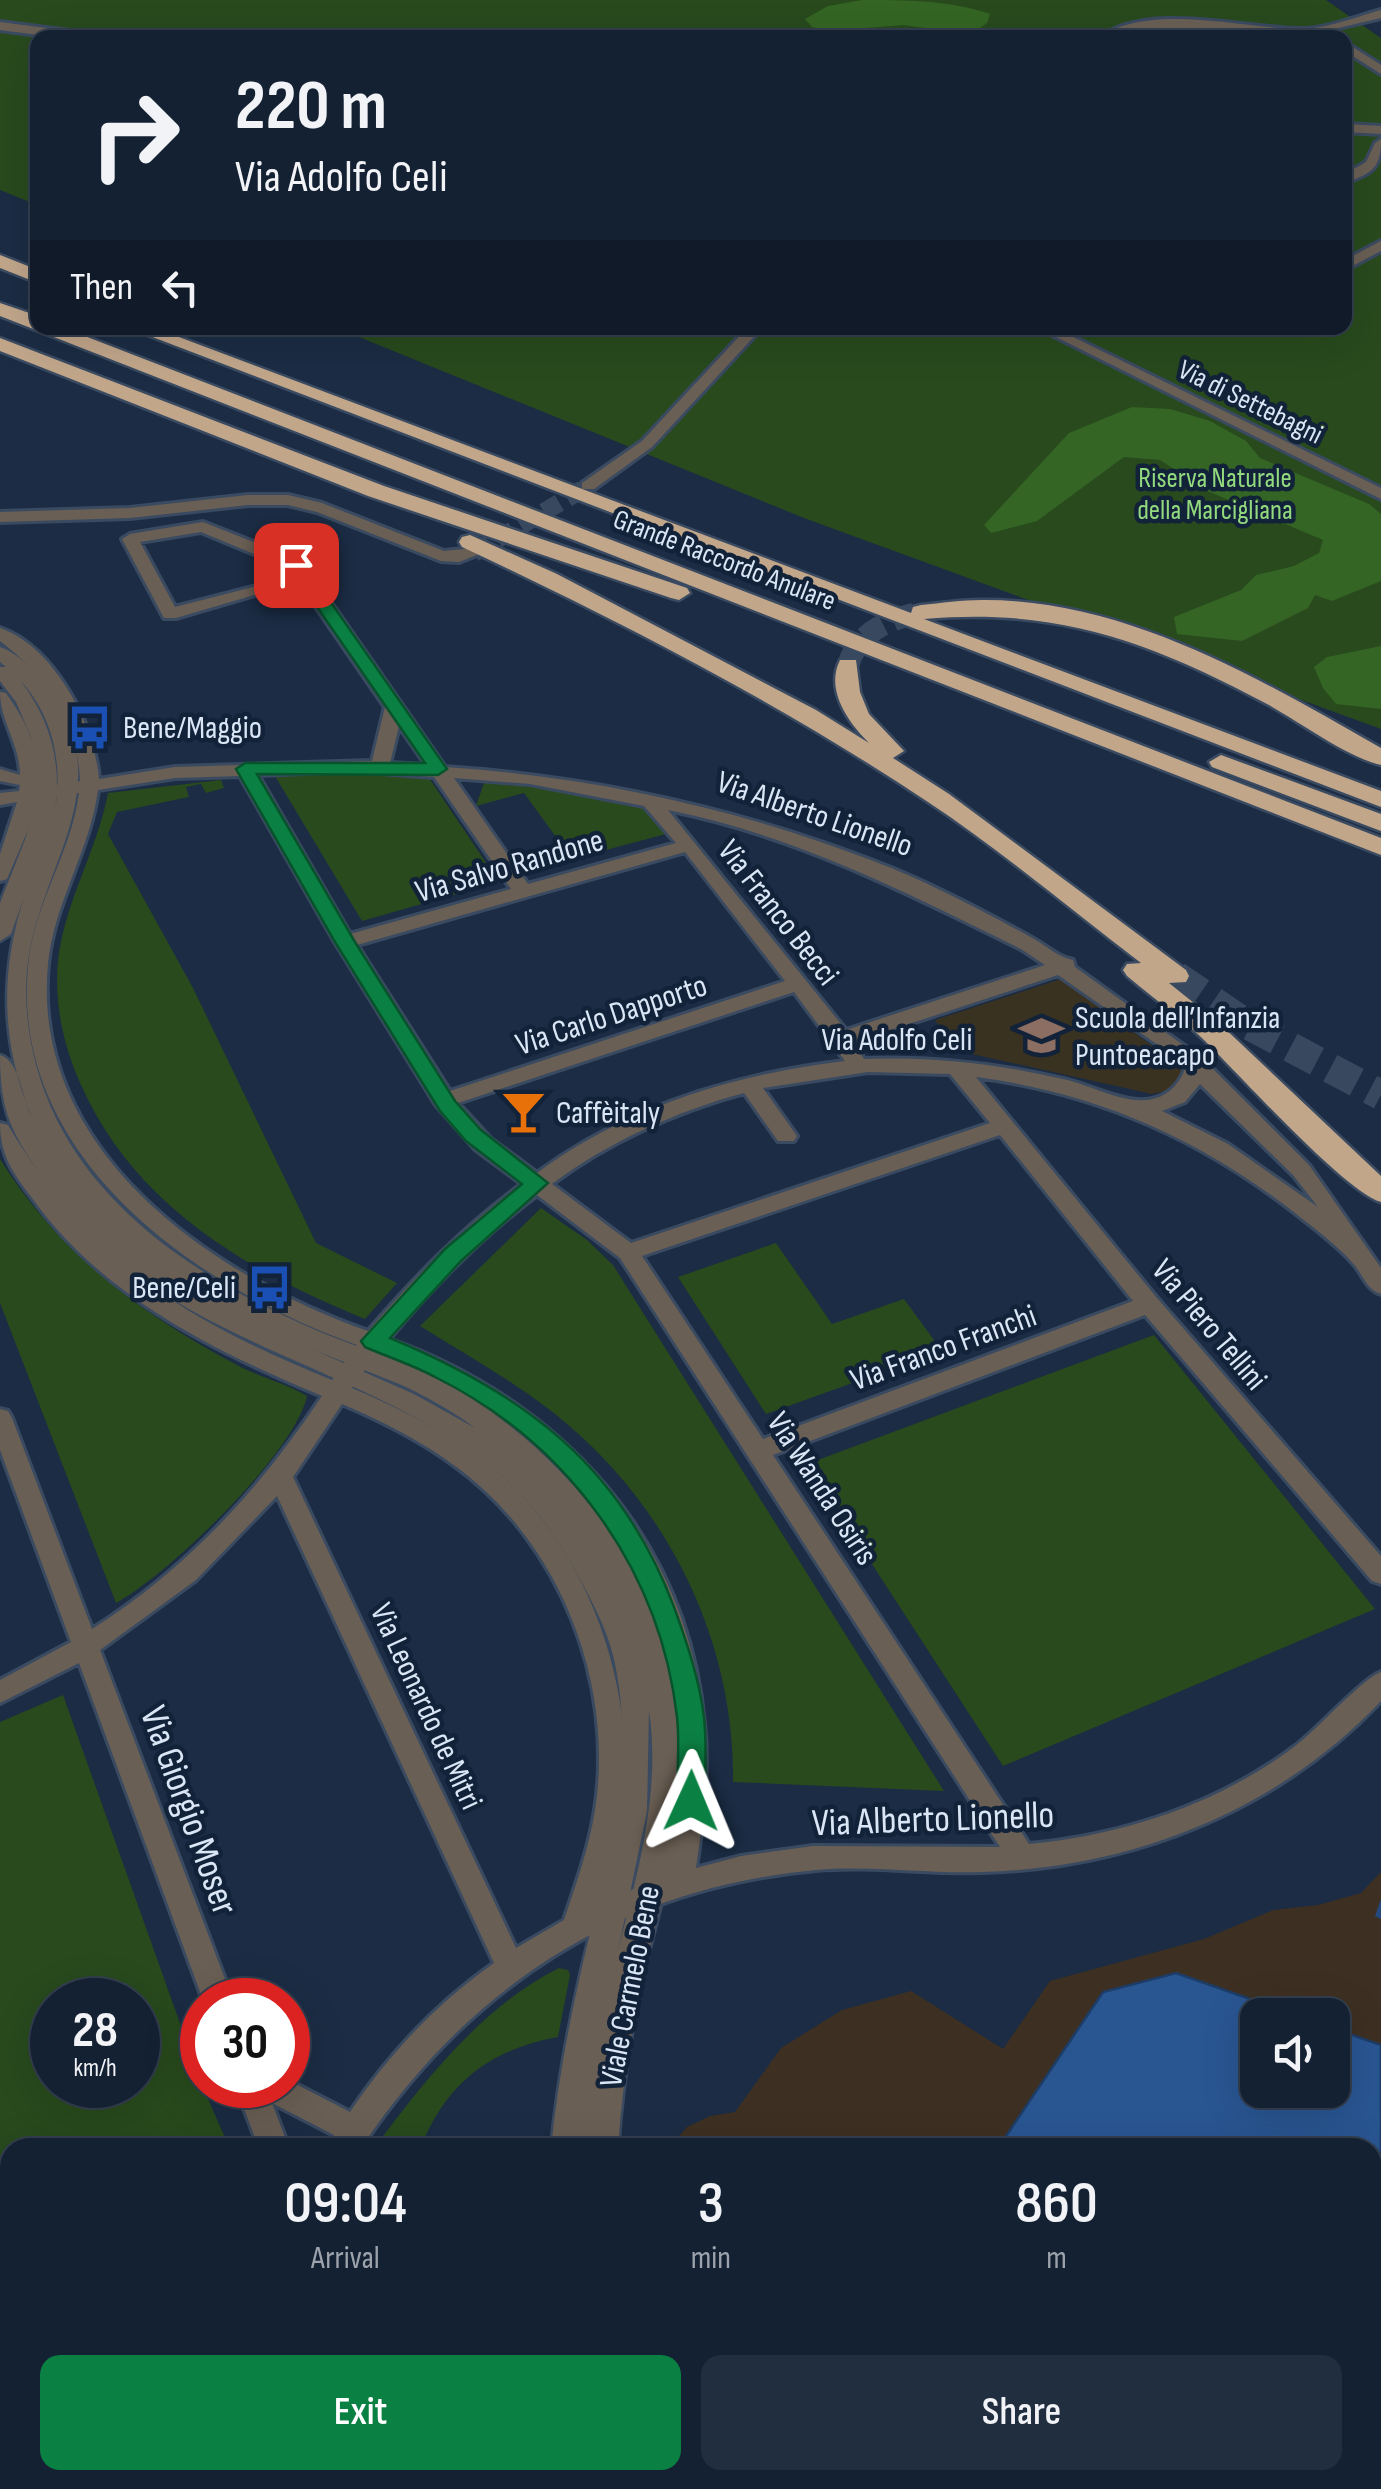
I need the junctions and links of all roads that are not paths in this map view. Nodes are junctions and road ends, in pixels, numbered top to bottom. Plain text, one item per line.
1 (1381, 14) edge
2 (0, 26) edge
3 (31, 30) edge
4 (1122, 30) edge
5 (1277, 30) edge
6 (1314, 30) edge
7 (1352, 51) edge
8 (1381, 70) edge
9 (1352, 128) edge
10 (1381, 130) edge
11 (1381, 143) edge
12 (1378, 161) edge
13 (1352, 175) edge
14 (1381, 244) edge
15 (0, 261) edge
16 (1352, 262) edge
17 (0, 274) edge
18 (30, 274) edge
19 (30, 285) edge
20 (0, 291) edge
21 (30, 302) edge
22 (0, 309) edge
23 (30, 321) edge
24 (66, 335) edge
25 (112, 335) edge
26 (157, 335) edge
27 (171, 335) edge
28 (749, 335) edge
29 (1059, 335) edge
30 (0, 336) edge
31 (0, 344) edge
32 (92, 380) junction
33 (308, 393) junction
34 (314, 468) junction
35 (588, 486) tunnel mouth
36 (1381, 494) edge
37 (0, 516) edge
38 (474, 553) tunnel mouth
39 (284, 584) dead end
40 (921, 612) tunnel mouth
41 (0, 633) edge
42 (0, 652) edge
43 (698, 658) junction
44 (848, 666) dead end
45 (12, 676) edge
46 (394, 707) junction
47 (1381, 756) edge
48 (380, 767) junction
49 (245, 769) junction
50 (438, 769) junction
51 (476, 772) junction
52 (1214, 782) junction
53 (43, 785) edge
54 (647, 798) junction
55 (0, 799) edge
56 (1381, 800) edge
57 (462, 806) junction
58 (712, 813) junction
59 (1381, 824) edge
60 (690, 845) junction
61 (1381, 847) edge
62 (1040, 873) junction
63 (0, 875) edge
64 (524, 893) junction
65 (45, 924) junction
66 (11, 936) edge
67 (345, 942) junction
68 (1066, 965) junction
69 (1176, 976) tunnel mouth
70 (797, 984) junction
71 (842, 1039) junction
72 (0, 1063) edge
73 (1197, 1065) junction
74 (858, 1066) junction
75 (957, 1068) junction
76 (1016, 1075) junction
77 (748, 1084) junction
78 (444, 1100) junction
79 (1131, 1107) junction
80 (998, 1120) junction
81 (0, 1130) edge
82 (786, 1136) dead end
83 (536, 1183) junction
84 (1381, 1192) edge
85 (185, 1248) junction
86 (628, 1252) junction
87 (1357, 1255) junction
88 (142, 1264) junction
89 (1381, 1286) edge
90 (1150, 1304) junction
91 (355, 1366) junction
92 (0, 1418) edge
93 (760, 1450) junction
94 (522, 1463) junction
95 (280, 1476) junction
96 (1381, 1574) edge
97 (88, 1648) junction
98 (638, 1649) junction
99 (1381, 1684) edge
100 (0, 1692) edge
101 (1023, 1858) junction
102 (680, 1883) junction
103 (648, 1893) junction
104 (615, 1906) junction
105 (577, 1924) junction
106 (510, 1966) junction
107 (210, 1978) edge
108 (259, 2108) edge
109 (302, 2108) edge
110 (270, 2138) edge
111 (348, 2138) edge
112 (569, 2138) edge
113 (602, 2138) edge

1 - 6 street
2 - 3 street
4 - 5 street
7 - 8 street
9 - 10 street
11 - 12 street
12 - 13 street
14 - 16 street
15 - 18 highway
17 - 19 highway
20 - 21 highway
22 - 23 highway
24 - 52 highway, Grande Raccordo Anulare
25 - 59 highway, Grande Raccordo Anulare
26 - 33 highway, Grande Raccordo Anulare
27 - 33 highway
28 - 35 street
29 - 36 street, Via di Settebagni
30 - 32 highway
31 - 32 highway
32 - 34 highway
33 - 56 highway, Grande Raccordo Anulare
34 - 43 highway
34 - 52 highway
37 - 38 street
39 - 46 street
40 - 47 highway
41 - 45 street, Viale Carmelo Bene
42 - 45 street, Viale Carmelo Bene
43 - 62 highway
43 - 84 highway
44 - 62 highway
45 - 53 street, Viale Carmelo Bene
45 - 53 street, Viale Carmelo Bene
46 - 48 street
46 - 50 street
48 - 49 street, Via Alberto Lionello
48 - 50 street, Via Alberto Lionello
49 - 53 street, Via Alberto Lionello
49 - 67 street
50 - 51 street, Via Alberto Lionello
50 - 57 street
51 - 54 street, Via Alberto Lionello
51 - 57 street
52 - 61 highway, Grande Raccordo Anulare
53 - 55 street, Via Alberto Lionello
53 - 63 street, Viale Carmelo Bene
53 - 65 street, Viale Carmelo Bene
53 - 66 street, Viale Carmelo Bene
54 - 58 street, Via Alberto Lionello
54 - 60 street, Via Franco Becci
57 - 64 street
58 - 60 street
58 - 68 street, Via Alberto Lionello
60 - 64 street, Via Salvo Randone
60 - 70 street, Via Franco Becci
62 - 69 highway
64 - 67 street, Via Salvo Randone
65 - 66 street
65 - 85 street, Viale Carmelo Bene
66 - 88 street, Viale Carmelo Bene
67 - 78 street
68 - 71 street
68 - 73 street, Via Alberto Lionello
70 - 71 street, Via Franco Becci
70 - 78 street, Via Carlo Dapporto
71 - 74 street, Via Franco Becci
72 - 88 street, Viale Carmelo Bene
73 - 79 street
73 - 87 street, Via Alberto Lionello
74 - 75 street, Via Adolfo Celi
74 - 77 street, Via Adolfo Celi
75 - 76 street, Via Adolfo Celi
75 - 80 street, Via Piero Tellini
76 - 79 street, Via Adolfo Celi
76 - 80 street
77 - 82 street
77 - 83 street, Via Adolfo Celi
78 - 83 street
79 - 87 street, Via Adolfo Celi
80 - 86 street
80 - 90 street, Via Piero Tellini
81 - 88 street, Viale Carmelo Bene
83 - 86 street, Via Wanda Osiris
83 - 91 street, Via Adolfo Celi
85 - 88 street
85 - 91 street, Viale Carmelo Bene
86 - 93 street, Via Wanda Osiris
87 - 89 street, Via Alberto Lionello
88 - 91 street, Viale Carmelo Bene
90 - 93 street, Via Franco Franchi
90 - 96 street, Via Piero Tellini
91 - 94 street, Viale Carmelo Bene
91 - 94 street, Viale Carmelo Bene
91 - 95 street, Via Adolfo Celi
92 - 97 street, Via Giorgio Moser
93 - 101 street, Via Wanda Osiris
94 - 98 street, Viale Carmelo Bene
94 - 98 street, Viale Carmelo Bene
95 - 97 street, Via Adolfo Celi
95 - 106 street, Via Leonardo de Mitri
97 - 100 street, Via Adolfo Celi
97 - 107 street, Via Giorgio Moser
98 - 102 street, Viale Carmelo Bene
98 - 103 street, Viale Carmelo Bene
98 - 104 street, Viale Carmelo Bene
98 - 105 street, Viale Carmelo Bene
99 - 101 street, Via Alberto Lionello
101 - 102 street, Via Alberto Lionello
102 - 103 street, Via Alberto Lionello
103 - 104 street, Via Alberto Lionello
103 - 113 street, Viale Carmelo Bene
104 - 105 street, Via Alberto Lionello
104 - 112 street, Viale Carmelo Bene
105 - 106 street, Via Alberto Lionello
106 - 111 street, Via Alberto Lionello
108 - 110 street
109 - 111 street

